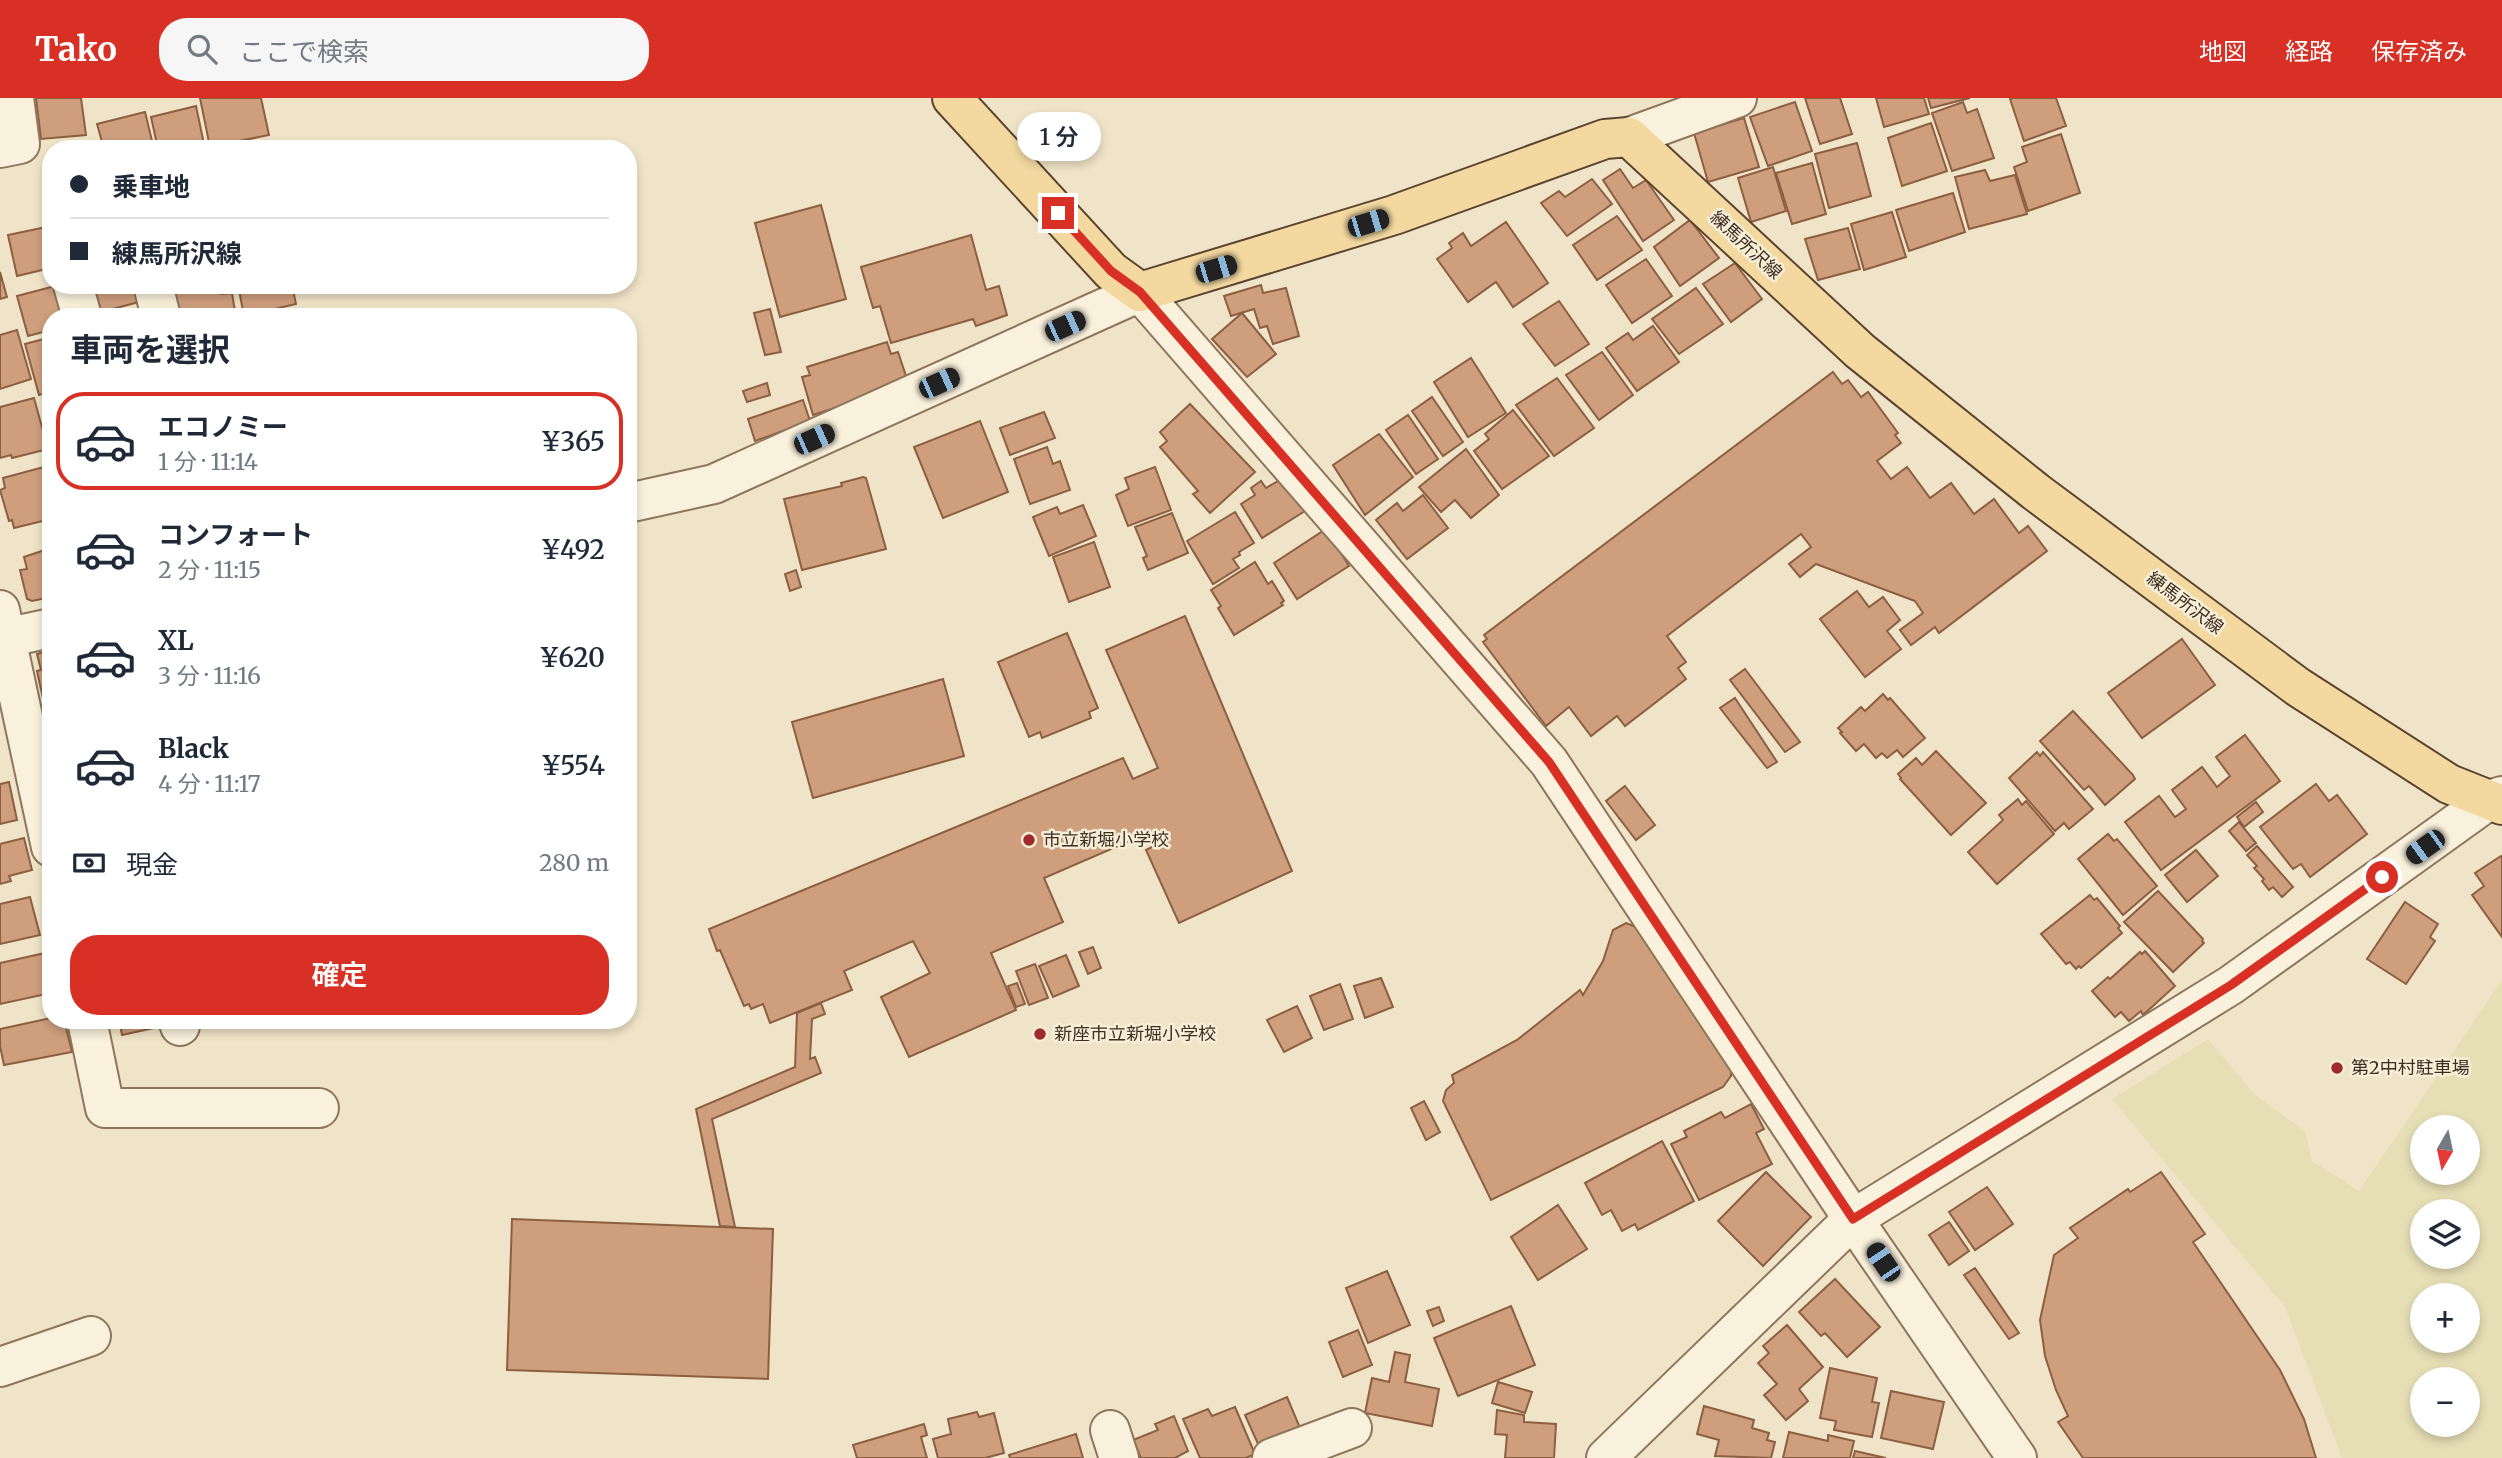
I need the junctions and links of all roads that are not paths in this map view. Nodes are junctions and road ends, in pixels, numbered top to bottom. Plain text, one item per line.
1 (14, 98) edge
2 (952, 98) edge
3 (1737, 98) edge
4 (1629, 137) junction
5 (0, 148) edge
6 (1140, 292) junction
7 (637, 501) edge
8 (42, 628) edge
9 (2, 629) edge
10 (2498, 801) edge
11 (42, 807) edge
12 (89, 1029) edge
13 (319, 1108) dead end
14 (1853, 1219) junction
15 (91, 1336) dead end
16 (0, 1367) edge
17 (1352, 1429) dead end
18 (1272, 1458) edge
19 (1606, 1458) edge
20 (2017, 1458) edge

1 - 5 street
2 - 6 main road
3 - 4 street
4 - 6 main road
4 - 10 main road, 練馬所沢線
6 - 7 street
6 - 14 street
8 - 9 street
9 - 11 street
10 - 14 street
12 - 13 street
14 - 19 street
14 - 20 street
15 - 16 street
17 - 18 street

